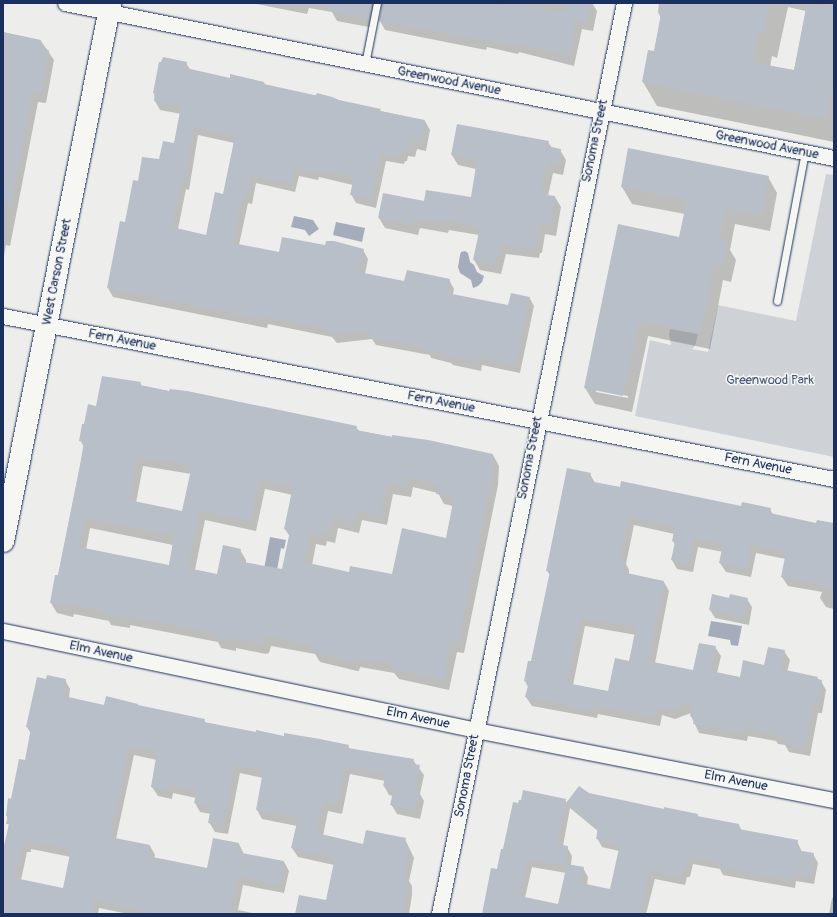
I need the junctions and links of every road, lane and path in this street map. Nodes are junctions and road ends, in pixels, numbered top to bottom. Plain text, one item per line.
1 (65, 3) edge
2 (377, 3) edge
3 (624, 3) edge
4 (109, 7) edge
5 (365, 64) junction
6 (601, 112) junction
7 (805, 152) junction
8 (834, 158) edge
9 (777, 301) dead end
10 (3, 316) edge
11 (47, 325) junction
12 (538, 420) junction
13 (834, 479) edge
14 (3, 541) edge
15 (3, 631) edge
16 (476, 730) junction
17 (834, 800) edge
18 (439, 914) edge

1 - 4 street, Greenwood Avenue
2 - 5 lane
3 - 6 street, Sonoma Street
4 - 5 street, Greenwood Avenue
4 - 11 main road, West Carson Street
5 - 6 street, Greenwood Avenue
6 - 7 street, Greenwood Avenue
6 - 12 street, Sonoma Street
7 - 8 street, Greenwood Avenue
7 - 9 lane
10 - 11 street, Fern Avenue
11 - 12 street, Fern Avenue
11 - 14 main road, West Carson Street
12 - 13 street, Fern Avenue
12 - 16 street, Sonoma Street
15 - 16 street, Elm Avenue
16 - 17 street, Elm Avenue
16 - 18 street, Sonoma Street

